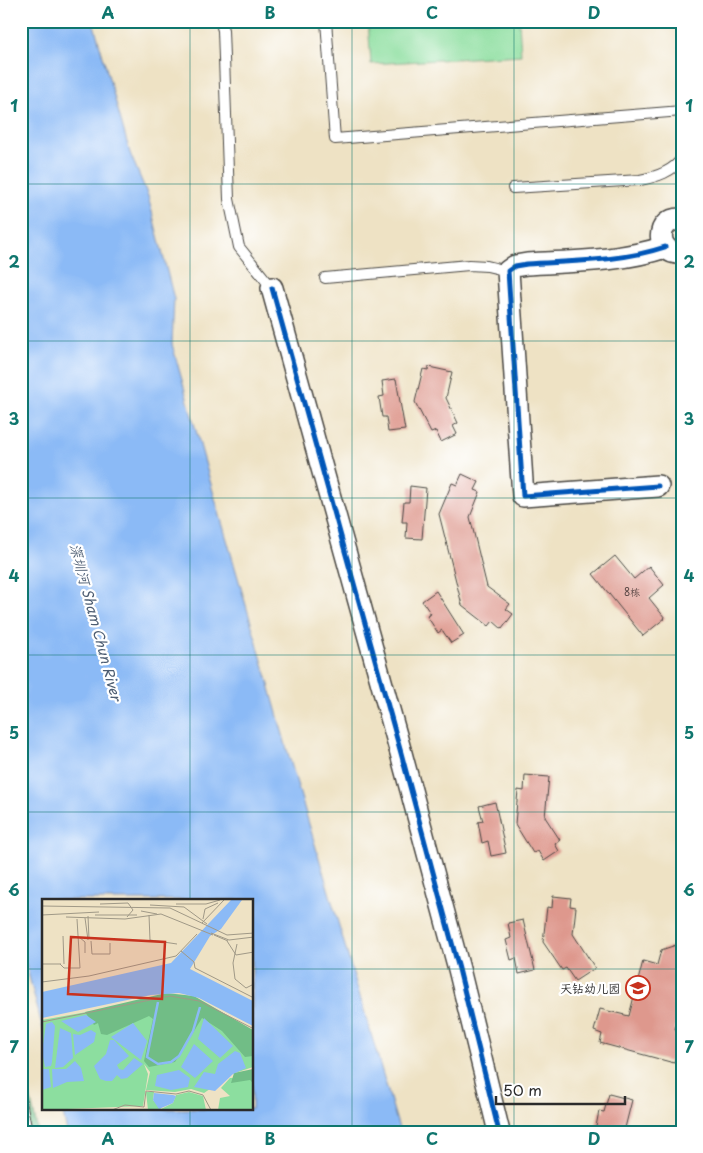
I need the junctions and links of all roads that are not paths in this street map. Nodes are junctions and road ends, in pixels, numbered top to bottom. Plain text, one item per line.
1 (220, 21) edge
2 (326, 21) edge
3 (682, 111) edge
4 (682, 158) edge
5 (513, 188) dead end
6 (680, 217) edge
7 (673, 250) edge
8 (508, 271) junction
9 (325, 278) dead end
10 (272, 288) joint
11 (658, 486) dead end
12 (21, 1102) edge
13 (27, 1132) edge
14 (499, 1132) edge

1 - 10 lane
2 - 3 lane
4 - 5 lane
6 - 7 street
7 - 8 street
8 - 9 lane
8 - 11 street
10 - 14 street
12 - 13 lane

